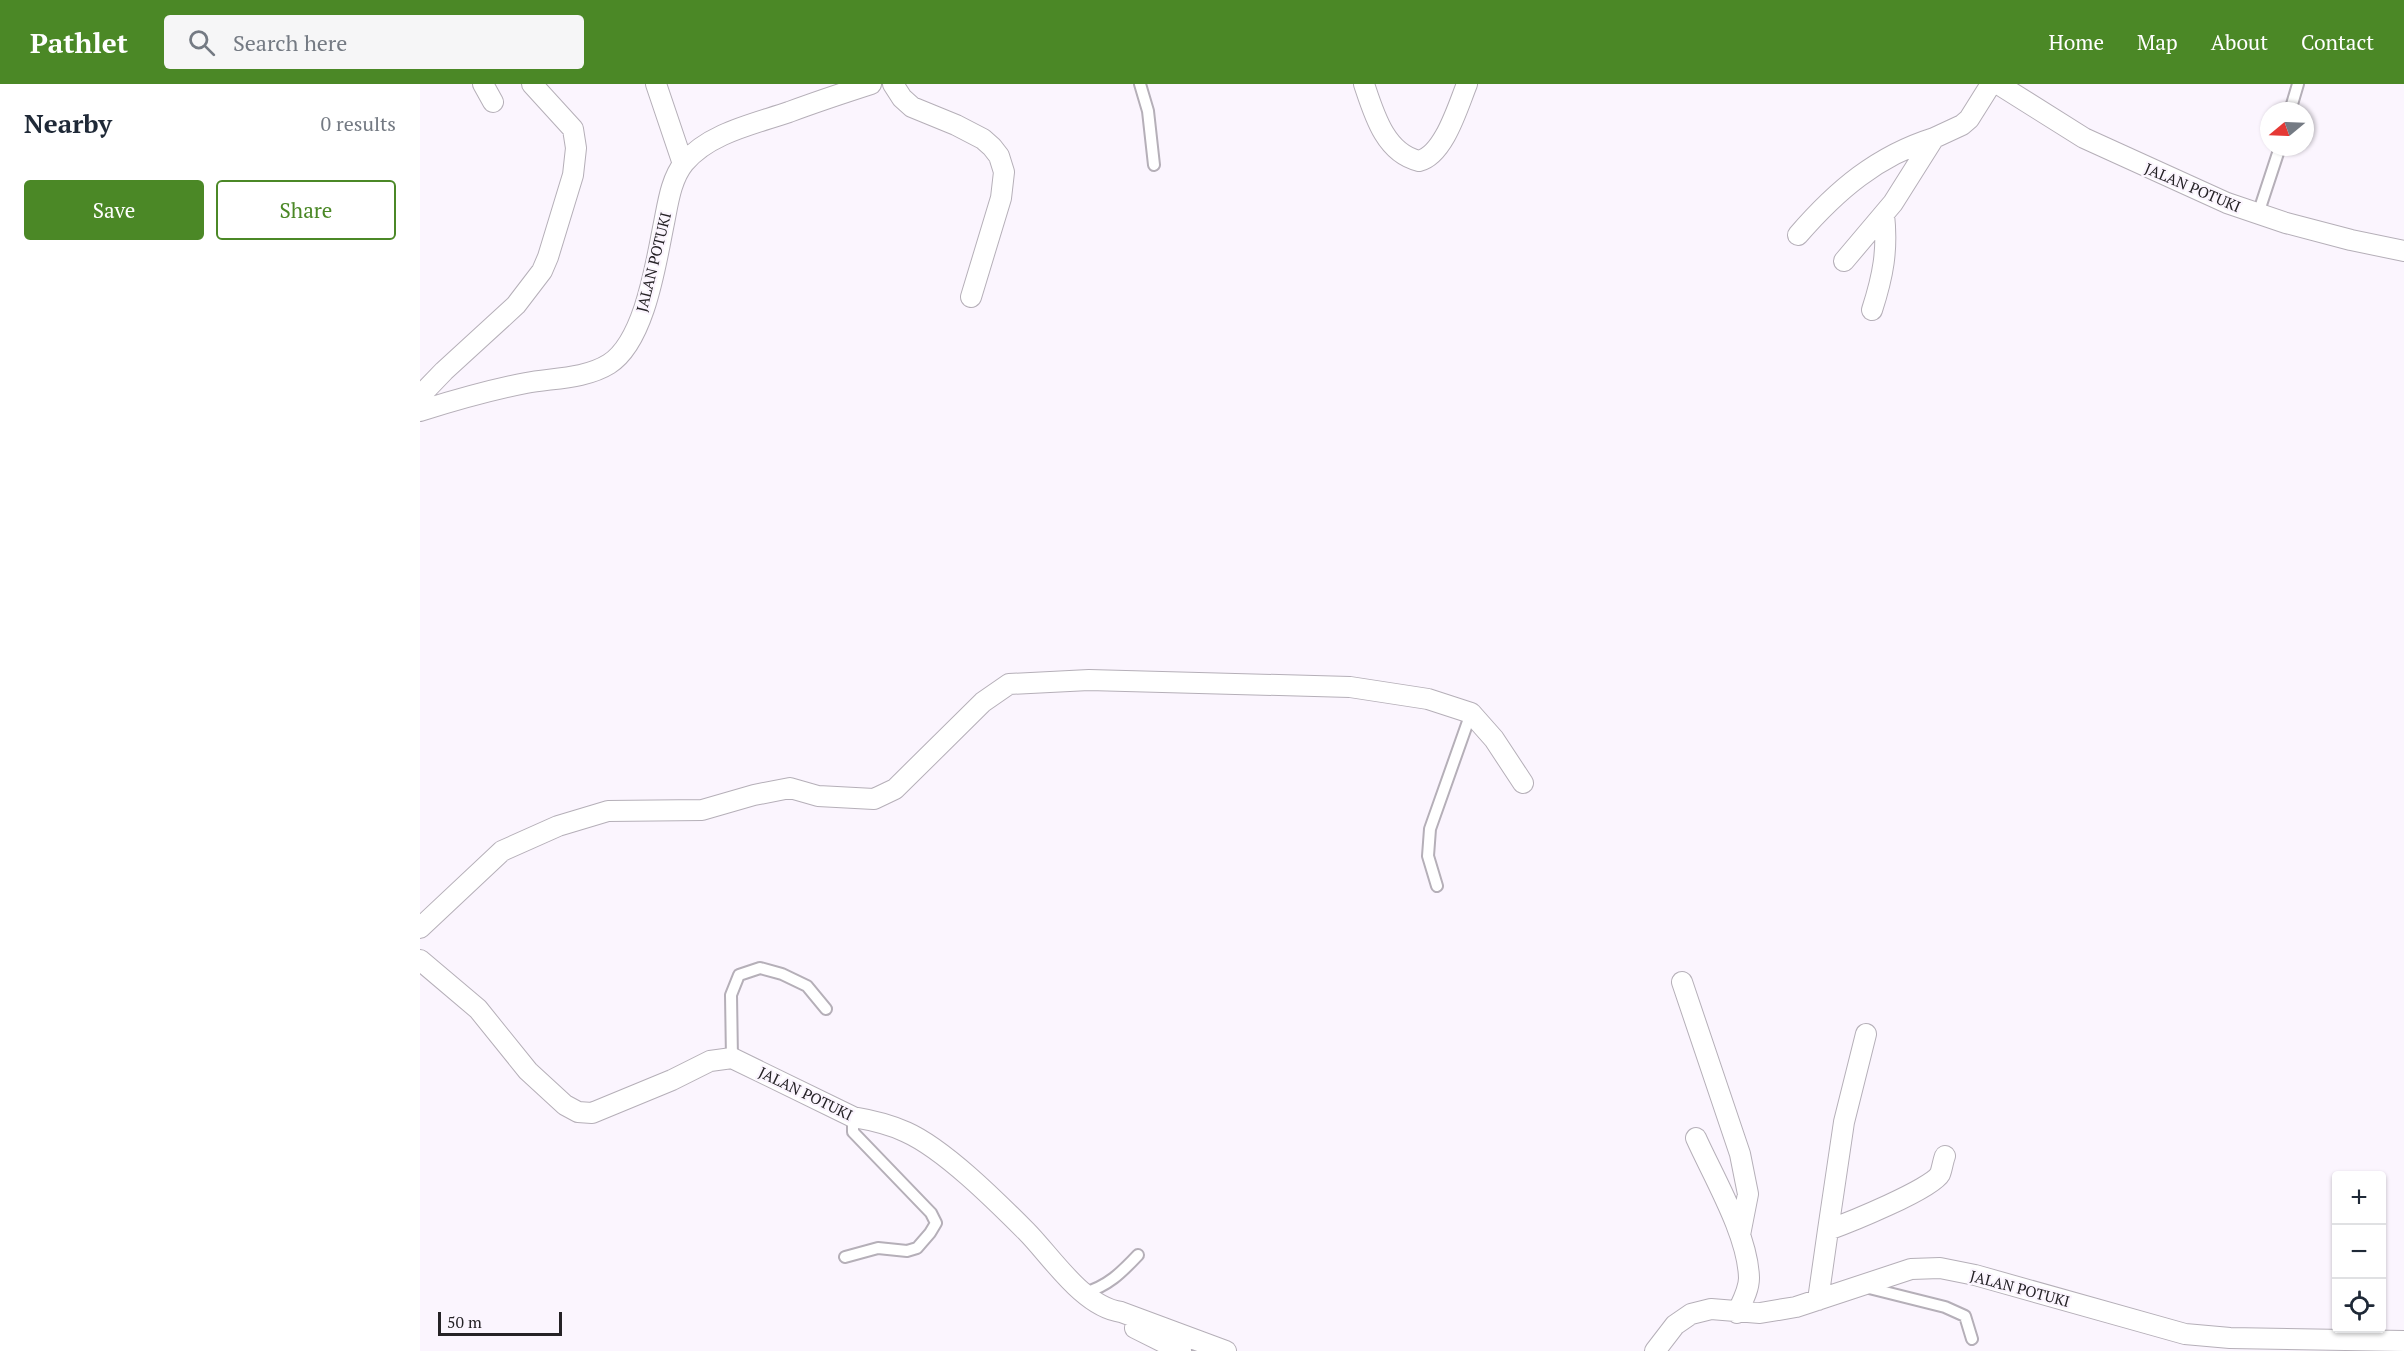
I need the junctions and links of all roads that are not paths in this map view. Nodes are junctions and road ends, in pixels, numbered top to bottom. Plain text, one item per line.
1 (483, 84) edge
2 (532, 84) edge
3 (656, 84) edge
4 (871, 84) edge
5 (893, 84) edge
6 (1140, 84) edge
7 (1365, 84) edge
8 (1467, 84) edge
9 (1991, 84) edge
10 (1998, 84) edge
11 (2298, 84) edge
12 (493, 102) dead end
13 (2293, 102) edge
14 (1934, 138) junction
15 (2277, 156) edge
16 (683, 164) junction
17 (1154, 165) dead end
18 (1884, 214) junction
19 (2258, 214) junction
20 (1798, 235) dead end
21 (2404, 251) edge
22 (1844, 261) dead end
23 (971, 297) dead end
24 (1872, 310) dead end
25 (420, 396) edge
26 (420, 411) edge
27 (1471, 713) junction
28 (1523, 783) dead end
29 (1437, 886) dead end
30 (420, 928) edge
31 (420, 960) edge
32 (1682, 982) dead end
33 (826, 1009) dead end
34 (1866, 1034) dead end
35 (732, 1058) junction
36 (854, 1117) junction
37 (1696, 1138) dead end
38 (1945, 1156) dead end
39 (1828, 1230) junction
40 (1740, 1235) junction
41 (1138, 1255) dead end
42 (845, 1257) dead end
43 (1862, 1286) junction
44 (1084, 1293) junction
45 (1818, 1300) junction
46 (1111, 1311) junction
47 (1737, 1313) junction
48 (1972, 1339) dead end
49 (2404, 1341) edge
50 (1181, 1351) edge
51 (1226, 1351) edge
52 (1655, 1351) edge

1 - 12 street
2 - 25 street
3 - 16 street
4 - 16 street, JALAN POTUKI
5 - 23 street
6 - 17 lane
7 - 8 street
9 - 14 street
10 - 19 street, JALAN POTUKI
11 - 13 lane
14 - 18 street
14 - 20 street
15 - 19 lane
16 - 26 street, JALAN POTUKI
18 - 22 street
18 - 24 street
19 - 21 street, JALAN POTUKI
27 - 28 street
27 - 29 lane
27 - 30 street
31 - 35 street
32 - 40 street
33 - 35 lane
34 - 39 street
35 - 36 street, JALAN POTUKI
36 - 42 lane
36 - 44 street, JALAN POTUKI
37 - 40 street
38 - 39 street
39 - 45 street
40 - 47 street
41 - 44 lane
43 - 45 street, JALAN POTUKI
43 - 48 lane
43 - 49 street, JALAN POTUKI
44 - 46 street, JALAN POTUKI
45 - 47 street, JALAN POTUKI
46 - 50 street
46 - 51 street, JALAN POTUKI
47 - 52 street, JALAN POTUKI

